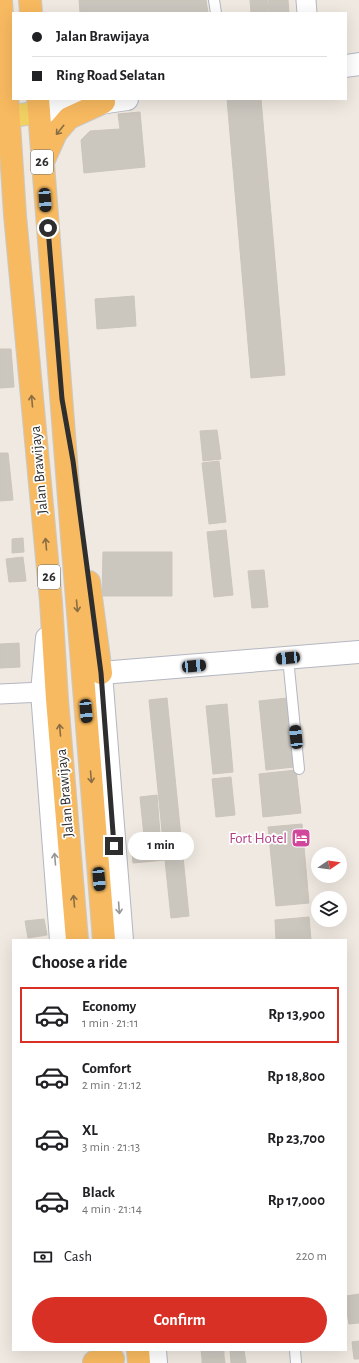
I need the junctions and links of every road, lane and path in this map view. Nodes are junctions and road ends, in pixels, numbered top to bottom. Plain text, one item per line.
1 (1, 0) edge
2 (30, 0) edge
3 (214, 0) edge
4 (306, 0) edge
5 (31, 12) edge
6 (216, 12) edge
7 (307, 12) edge
8 (359, 64) edge
9 (347, 66) edge
10 (2, 67) edge
11 (110, 100) edge
12 (94, 101) edge
13 (38, 105) edge
14 (8, 116) junction
15 (0, 157) edge
16 (43, 163) junction
17 (12, 179) junction
18 (62, 399) junction
19 (51, 602) junction
20 (359, 652) edge
21 (288, 658) junction
22 (101, 673) junction
23 (42, 692) junction
24 (0, 694) edge
25 (299, 769) dead end
26 (61, 939) edge
27 (77, 939) edge
28 (104, 939) edge
29 (122, 939) edge
30 (138, 1351) edge
31 (155, 1351) edge
32 (295, 1351) edge
33 (139, 1363) edge
34 (156, 1363) edge
35 (296, 1363) edge

1 - 10 highway, Jalan Brawijaya / 26
2 - 5 highway
3 - 6 lane
4 - 7 street
8 - 9 street
10 - 14 highway, Jalan Brawijaya / 26
11 - 12 street
12 - 13 street
12 -> 16 highway
13 - 14 main road
13 - 16 highway, Jalan Brawijaya / 26
14 - 17 highway, Jalan Brawijaya / 26
15 - 17 highway
16 - 18 highway, Jalan Brawijaya / 26
19 -> 17 highway, Jalan Brawijaya / 26
18 - 22 highway
18 -> 28 highway, Jalan Brawijaya / 26
19 - 23 street
27 -> 19 highway, Jalan Brawijaya / 26
20 - 21 street
21 - 22 street
21 - 25 lane
22 -> 29 street
23 - 24 street
26 -> 23 street
30 - 33 highway
31 - 34 street
32 - 35 lane

